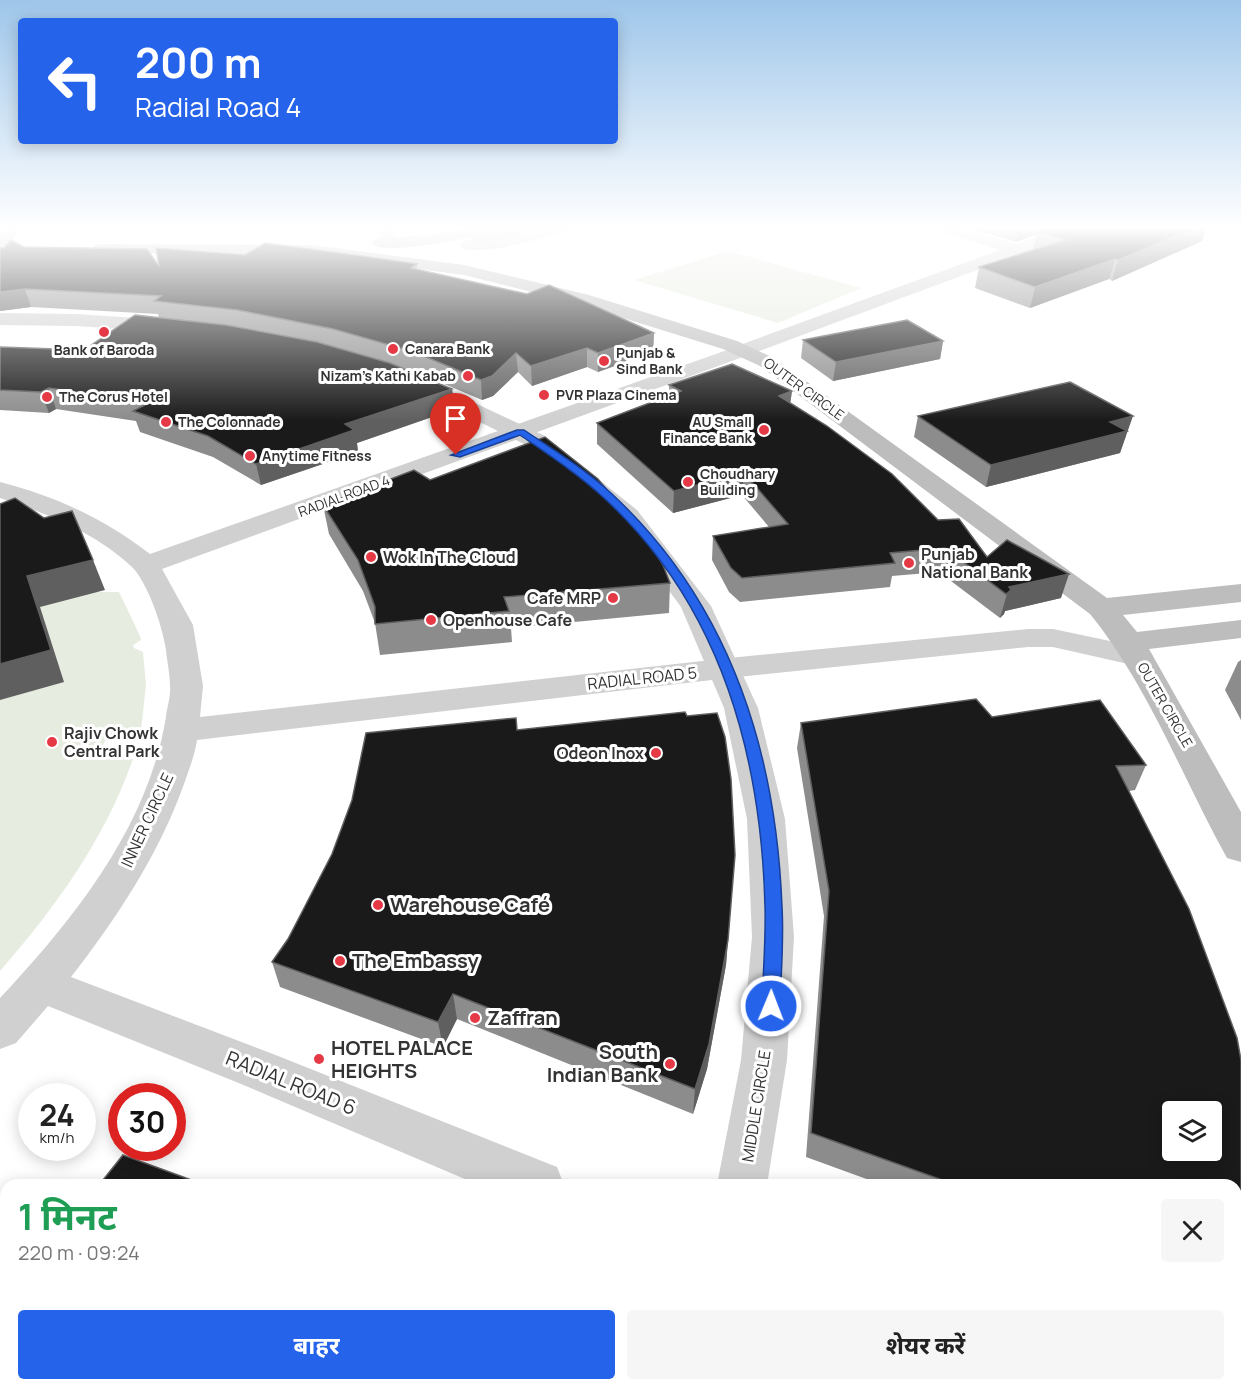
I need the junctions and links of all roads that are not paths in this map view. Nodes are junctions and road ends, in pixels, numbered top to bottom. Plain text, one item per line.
1 (555, 292) edge
2 (903, 292) edge
3 (0, 319) edge
4 (198, 330) edge
5 (744, 350) junction
6 (390, 372) edge
7 (521, 432) junction
8 (0, 490) edge
9 (146, 566) junction
10 (1241, 593) edge
11 (1101, 608) junction
12 (1241, 629) edge
13 (1133, 649) junction
14 (729, 668) junction
15 (182, 730) junction
16 (1241, 848) edge
17 (42, 985) junction
18 (0, 1029) edge
19 (524, 1179) edge
20 (743, 1179) edge

1 - 5 main road, OUTER CIRCLE
2 - 5 street, RADIAL ROAD 4
3 - 4 street
5 - 7 street, RADIAL ROAD 4
5 - 11 main road, OUTER CIRCLE
6 - 7 street, MIDDLE CIRCLE
7 - 9 street, RADIAL ROAD 4
7 - 14 street, MIDDLE CIRCLE
8 - 9 street, INNER CIRCLE
9 - 15 street, INNER CIRCLE
10 - 11 main road
11 - 13 main road, OUTER CIRCLE
12 - 13 main road
13 - 14 street, RADIAL ROAD 5
13 - 16 main road, OUTER CIRCLE
14 - 15 street, RADIAL ROAD 5
14 - 20 street, MIDDLE CIRCLE
15 - 17 street, INNER CIRCLE
17 - 18 street, INNER CIRCLE
17 - 19 street, RADIAL ROAD 6

